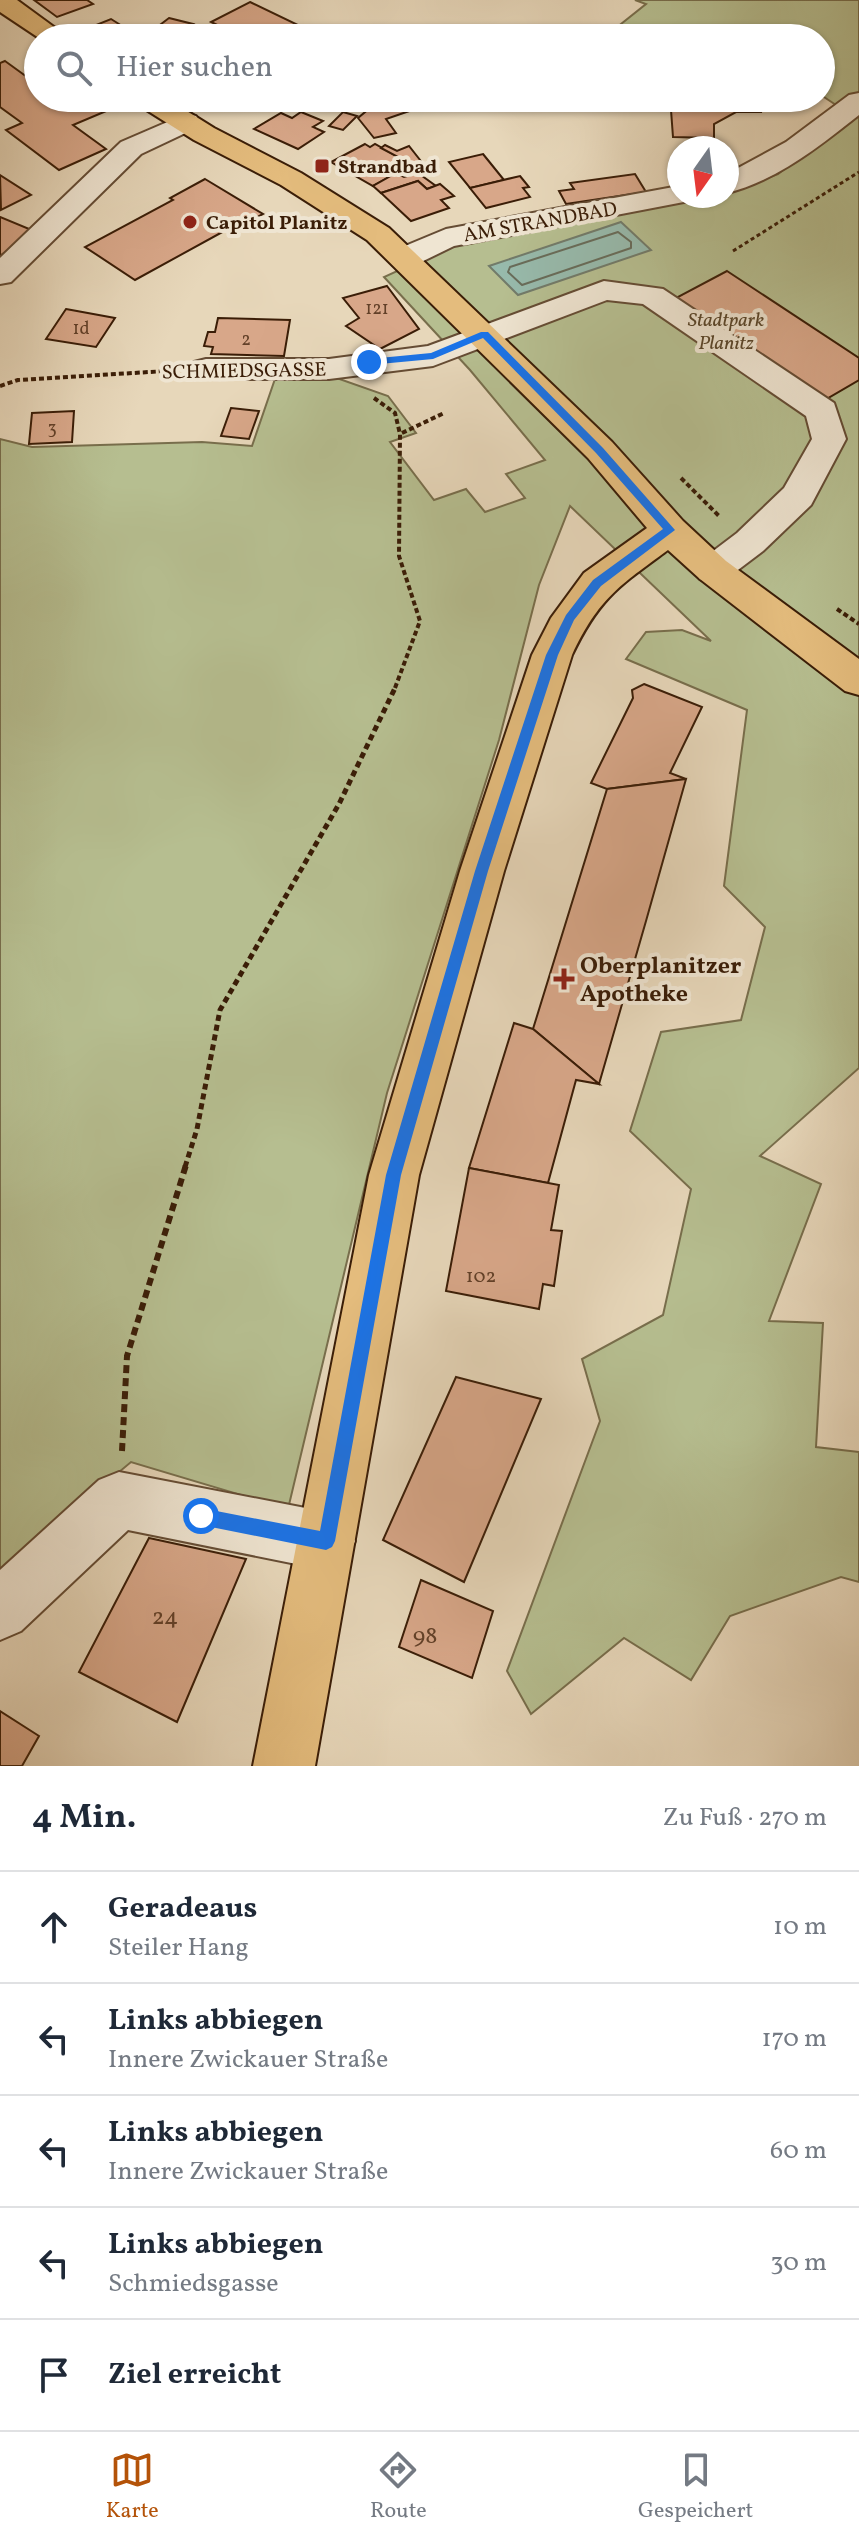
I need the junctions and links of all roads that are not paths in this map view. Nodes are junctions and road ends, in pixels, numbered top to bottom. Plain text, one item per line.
1 (0, 0) edge
2 (35, 24) edge
3 (859, 101) edge
4 (169, 112) edge
5 (195, 128) junction
6 (739, 179) edge
7 (667, 197) edge
8 (404, 258) junction
9 (0, 275) edge
10 (484, 334) junction
11 (206, 369) road end
12 (670, 530) junction
13 (713, 570) junction
14 (859, 680) edge
15 (326, 1541) junction
16 (0, 1610) edge
17 (284, 1766) edge

1 - 2 main road
3 - 6 street
4 - 5 main road
5 - 8 main road
5 - 9 street
7 - 8 street, AM STRANDBAD
8 - 10 main road
10 - 11 street, SCHMIEDSGASSE
10 - 12 main road
10 - 13 street, SCHMIEDSGASSE
12 - 13 main road
12 - 15 main road
13 - 14 main road
15 - 16 street
15 - 17 main road

